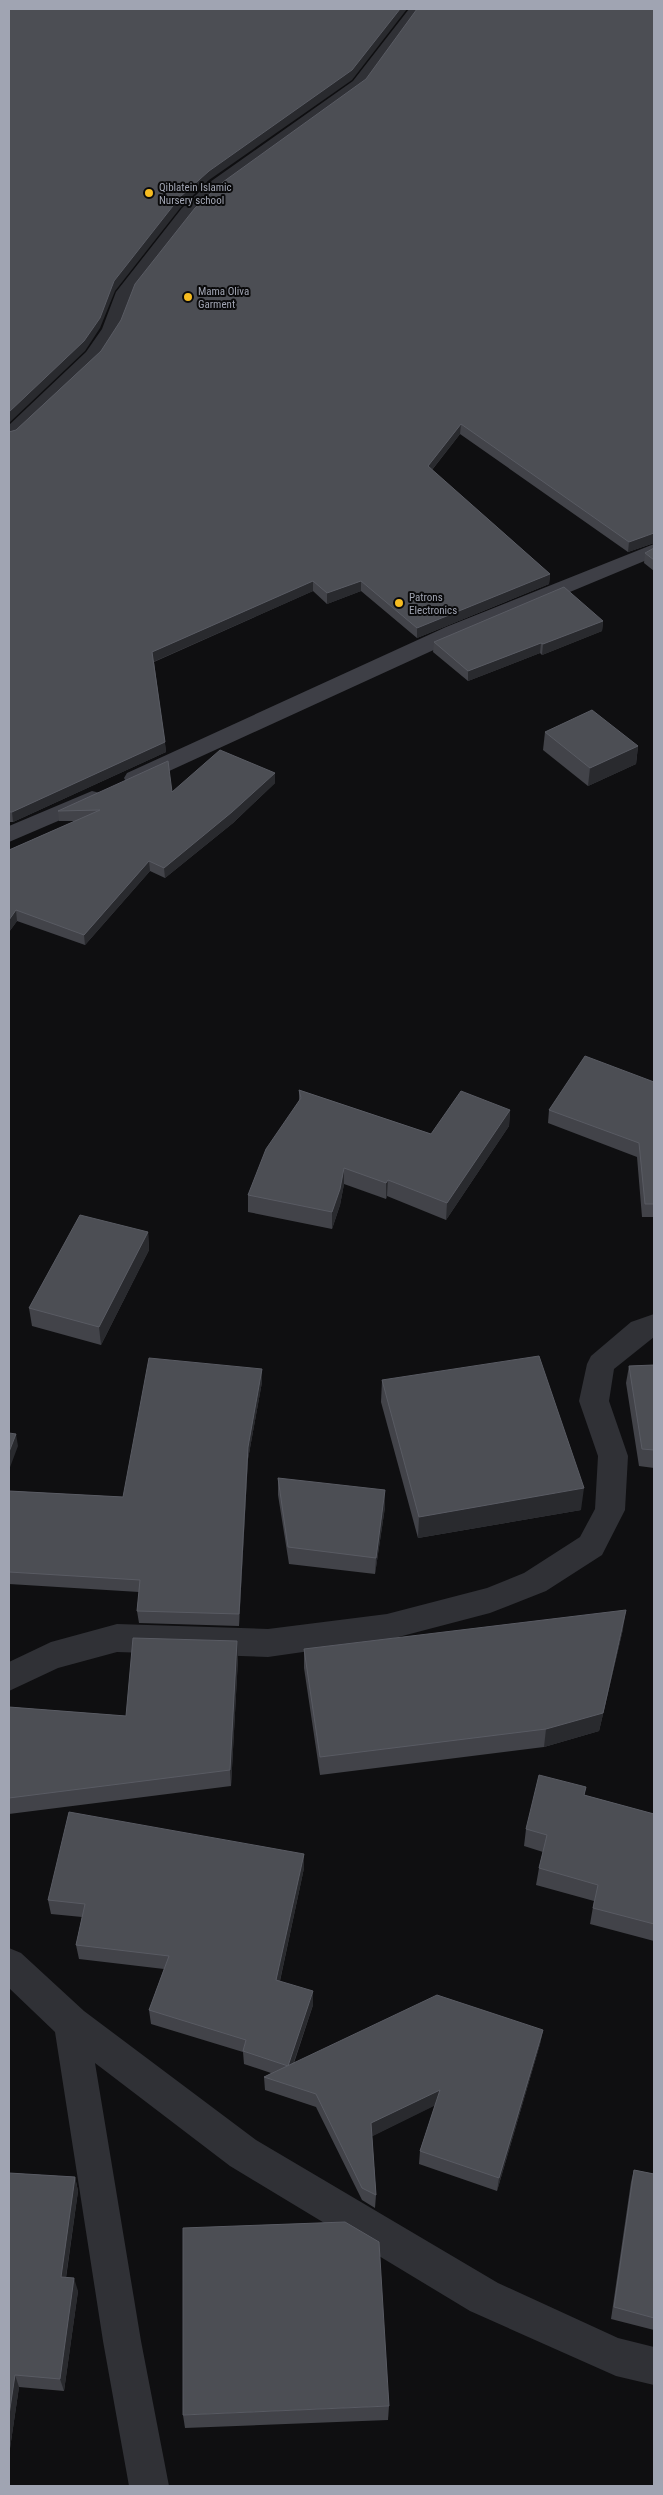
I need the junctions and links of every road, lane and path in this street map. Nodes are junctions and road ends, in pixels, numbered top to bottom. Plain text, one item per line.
1 (416, 9) edge
2 (9, 435) edge
3 (654, 550) edge
4 (9, 835) edge
5 (654, 1325) edge
6 (9, 1677) edge
7 (9, 1965) edge
8 (72, 2023) junction
9 (654, 2366) edge
10 (150, 2486) edge

1 - 2 street
3 - 4 main road
5 - 6 street
7 - 8 street
8 - 9 street
8 - 10 street

